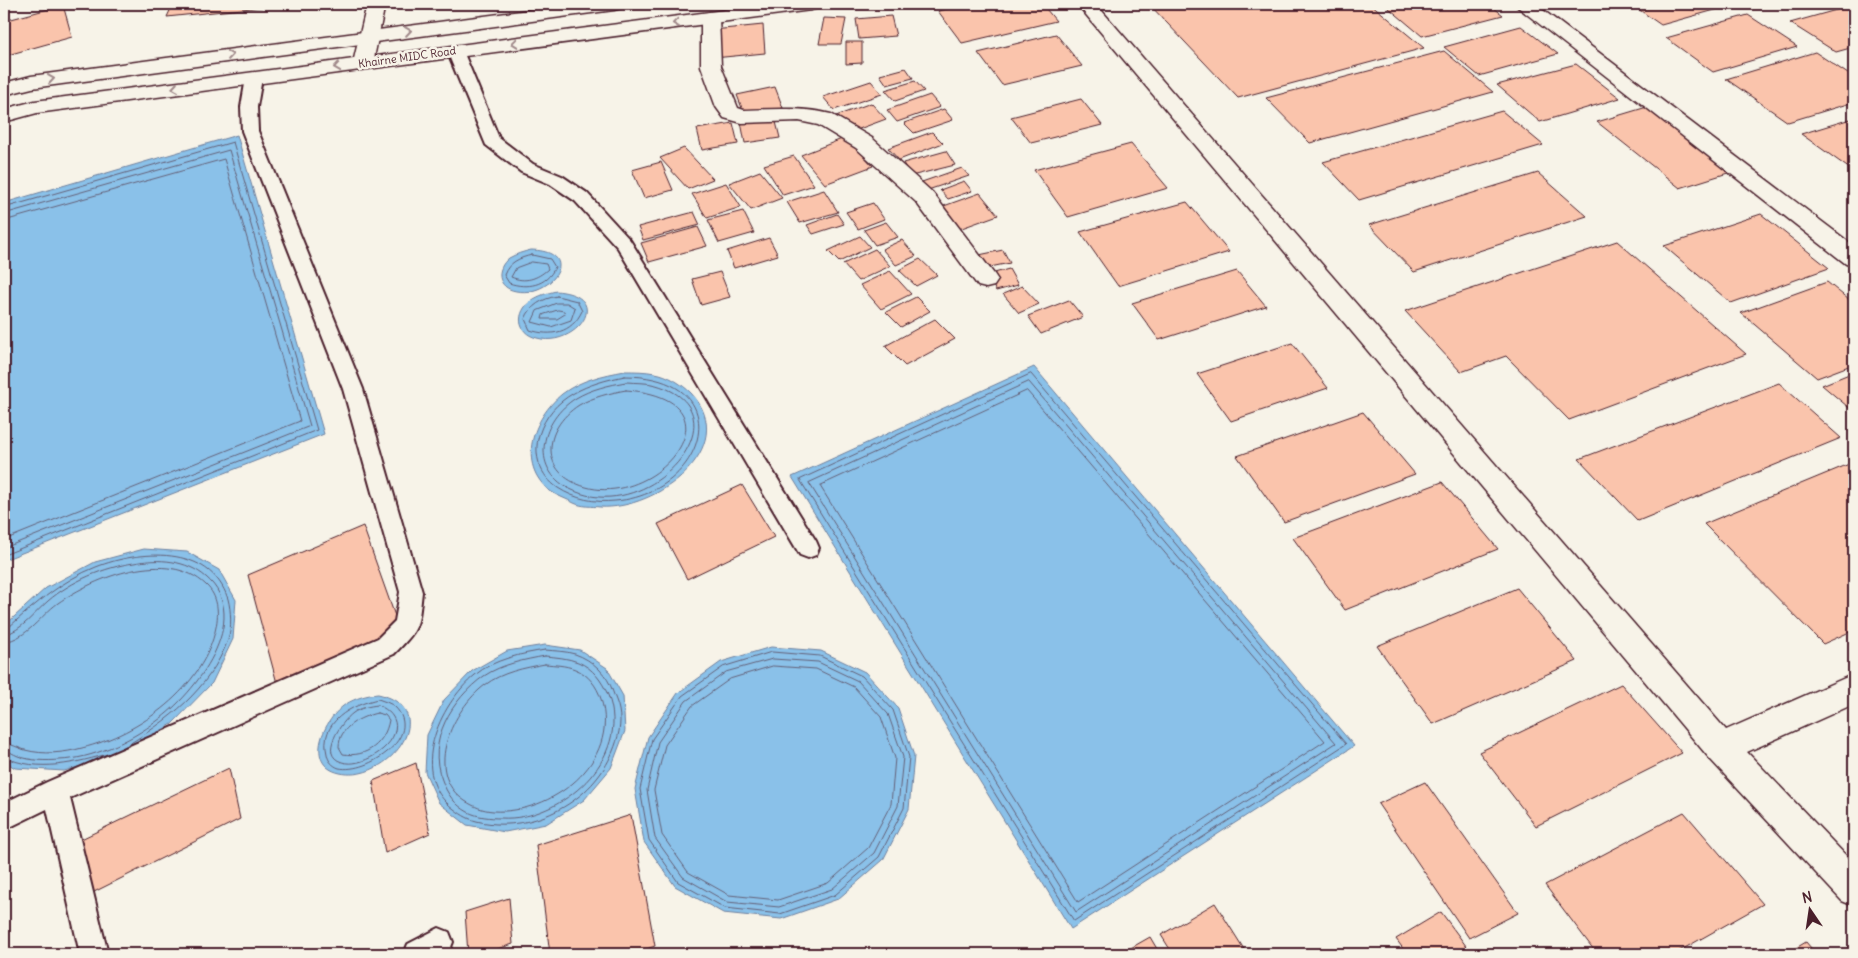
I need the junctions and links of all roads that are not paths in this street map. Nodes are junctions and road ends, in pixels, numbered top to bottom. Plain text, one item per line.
1 (376, 4) edge
2 (614, 4) edge
3 (811, 4) edge
4 (1086, 4) edge
5 (1523, 4) edge
6 (710, 18) junction
7 (368, 36) junction
8 (455, 51) junction
9 (363, 63) junction
10 (254, 78) junction
11 (4, 89) edge
12 (4, 116) edge
13 (1854, 258) edge
14 (986, 280) dead end
15 (808, 548) dead end
16 (1854, 689) edge
17 (1721, 748) junction
18 (56, 791) junction
19 (4, 817) edge
20 (1854, 889) edge
21 (94, 954) edge

1 - 7 street
7 -> 2 street, Khairne MIDC Road
3 - 6 street, Khairne MIDC Road
4 - 17 street
5 - 13 street
6 -> 8 street, Khairne MIDC Road
6 - 14 street
7 - 9 street
11 -> 7 street, Khairne MIDC Road
8 - 9 street, Khairne MIDC Road
8 - 15 lane
9 -> 10 street, Khairne MIDC Road
10 -> 12 street, Khairne MIDC Road
10 - 18 lane
16 - 17 street
17 - 20 street
18 - 19 lane
18 - 21 lane

